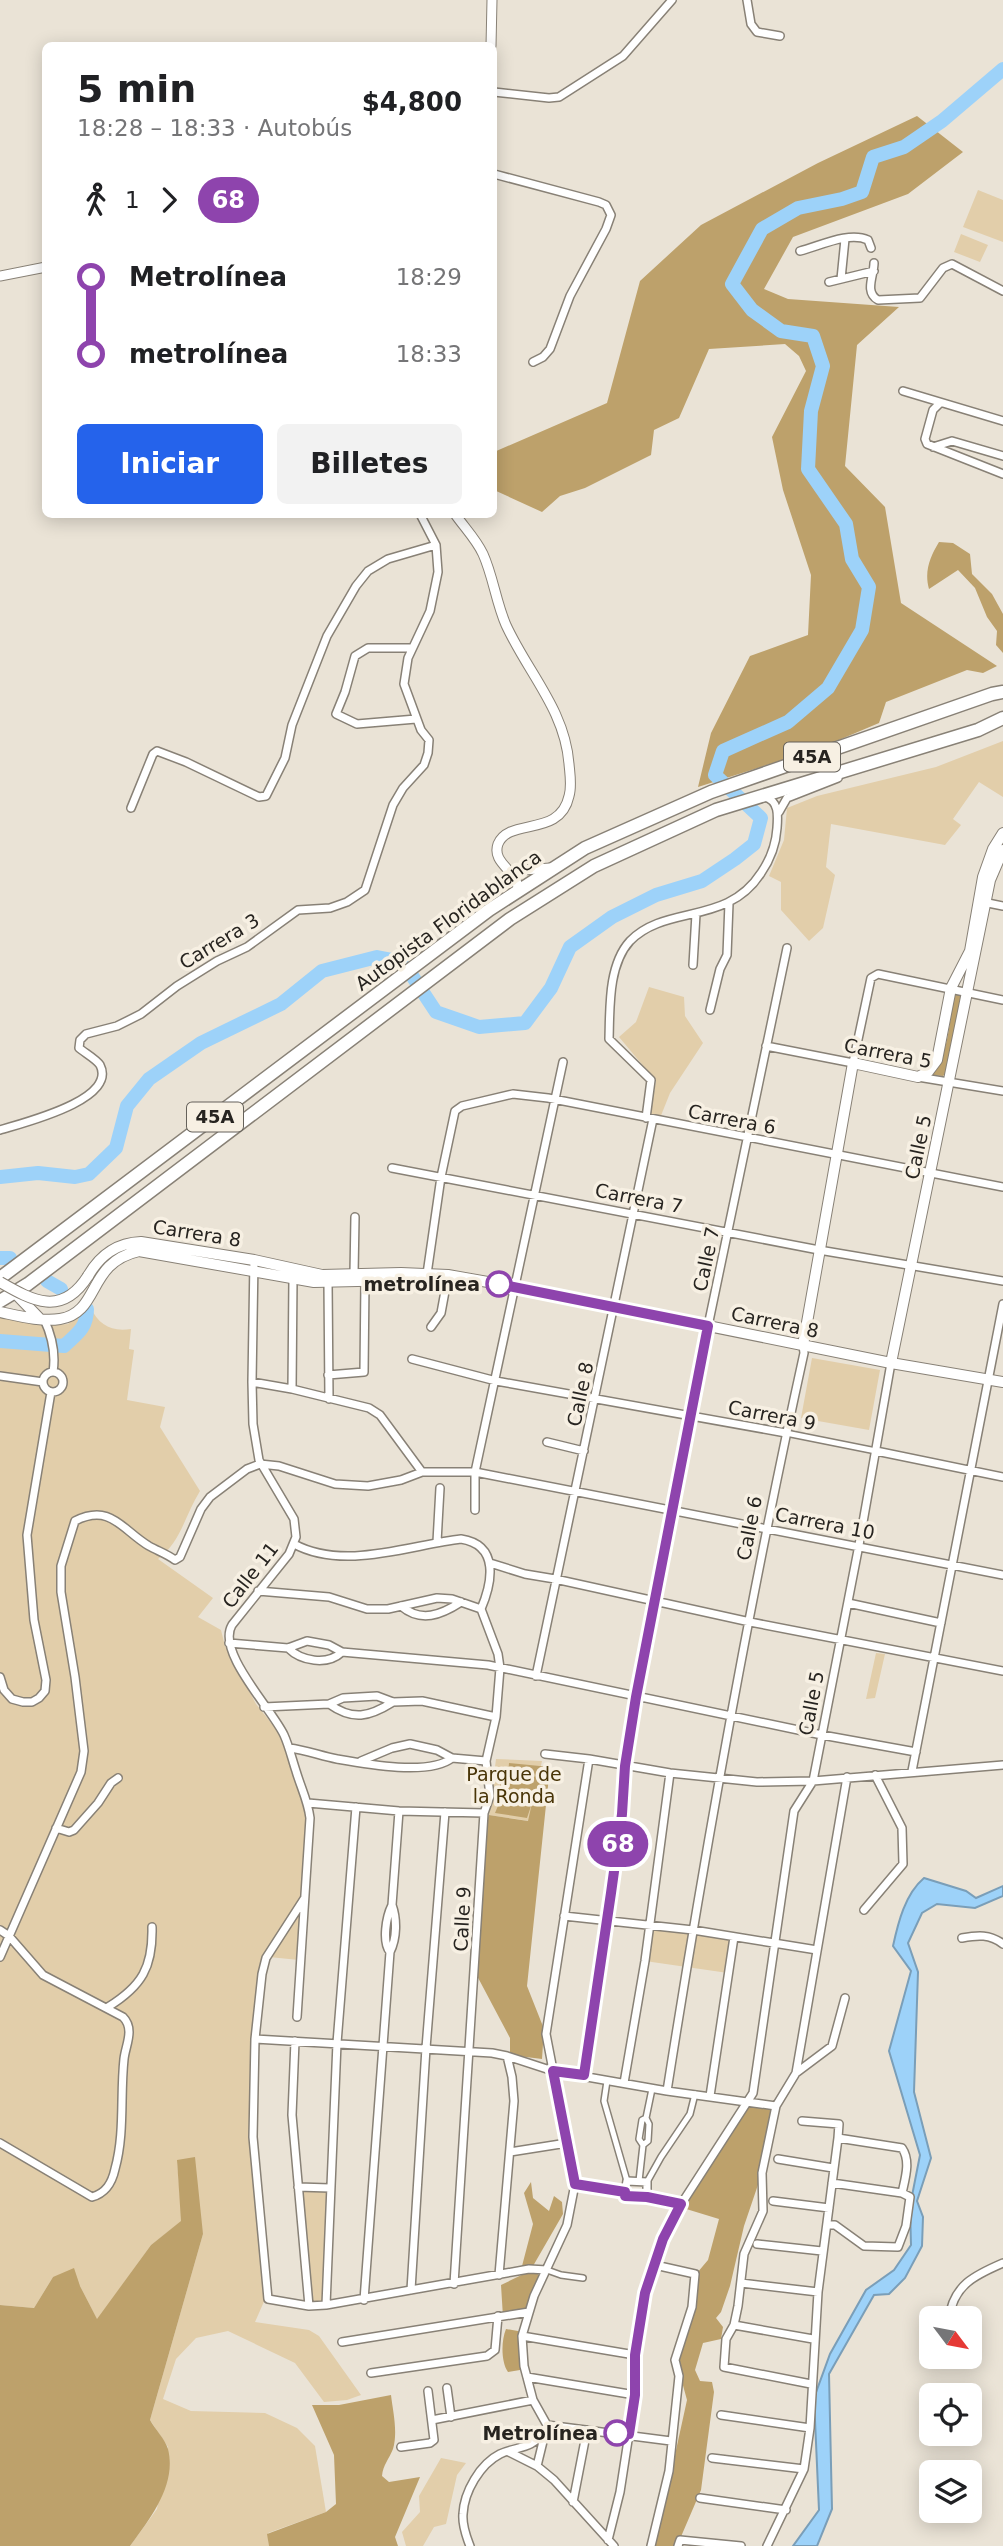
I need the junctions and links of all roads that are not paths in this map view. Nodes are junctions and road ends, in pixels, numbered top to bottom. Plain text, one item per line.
1 (492, 0) edge
2 (673, 0) edge
3 (747, 0) edge
4 (780, 36) dead end
5 (491, 42) edge
6 (497, 92) edge
7 (497, 175) edge
8 (845, 239) junction
9 (872, 248) dead end
10 (800, 251) dead end
11 (42, 268) edge
12 (0, 276) edge
13 (841, 279) junction
14 (829, 282) dead end
15 (1003, 291) edge
16 (533, 362) dead end
17 (903, 391) dead end
18 (939, 404) junction
19 (1003, 421) edge
20 (932, 447) junction
21 (1003, 456) edge
22 (1003, 474) edge
23 (422, 518) edge
24 (458, 518) edge
25 (436, 545) junction
26 (412, 648) junction
27 (999, 691) edge
28 (1003, 718) edge
29 (416, 719) junction
30 (1003, 727) edge
31 (978, 730) junction
32 (848, 769) junction
33 (756, 797) junction
34 (131, 808) dead end
35 (777, 816) junction
36 (1003, 832) edge
37 (1003, 850) edge
38 (555, 867) junction
39 (510, 872) junction
40 (518, 890) junction
41 (982, 902) junction
42 (729, 903) junction
43 (1003, 906) edge
44 (696, 914) junction
45 (787, 948) dead end
46 (693, 965) dead end
47 (951, 988) junction
48 (968, 991) junction
49 (1003, 1000) edge
50 (710, 1010) dead end
51 (766, 1046) junction
52 (563, 1062) dead end
53 (853, 1063) junction
54 (918, 1077) junction
55 (949, 1082) junction
56 (1003, 1091) edge
57 (554, 1099) junction
58 (650, 1119) junction
59 (0, 1130) edge
60 (746, 1137) junction
61 (836, 1156) junction
62 (392, 1168) dead end
63 (930, 1175) junction
64 (441, 1177) junction
65 (1003, 1187) edge
66 (535, 1194) junction
67 (635, 1213) junction
68 (355, 1217) dead end
69 (728, 1232) junction
70 (115, 1248) junction
71 (819, 1250) junction
72 (254, 1260) junction
73 (911, 1266) junction
74 (254, 1272) junction
75 (354, 1274) junction
76 (421, 1274) junction
77 (100, 1275) junction
78 (448, 1275) junction
79 (293, 1279) junction
80 (0, 1280) edge
81 (365, 1281) junction
82 (1003, 1281) edge
83 (328, 1282) junction
84 (516, 1287) junction
85 (15, 1293) junction
86 (0, 1301) edge
87 (1003, 1304) edge
88 (614, 1307) junction
89 (0, 1312) edge
90 (44, 1319) junction
91 (708, 1326) junction
92 (431, 1327) dead end
93 (803, 1345) junction
94 (412, 1359) dead end
95 (891, 1363) junction
96 (53, 1372) junction
97 (0, 1376) edge
98 (328, 1376) junction
99 (988, 1379) junction
100 (496, 1381) junction
101 (43, 1382) junction
102 (252, 1382) junction
103 (1003, 1382) edge
104 (292, 1389) junction
105 (51, 1392) junction
106 (329, 1399) junction
107 (595, 1399) junction
108 (691, 1416) junction
109 (786, 1433) junction
110 (547, 1442) dead end
111 (584, 1451) junction
112 (876, 1451) junction
113 (260, 1464) junction
114 (422, 1472) junction
115 (475, 1472) junction
116 (971, 1472) junction
117 (1003, 1477) edge
118 (440, 1488) dead end
119 (575, 1492) junction
120 (475, 1510) dead end
121 (673, 1511) junction
122 (766, 1528) junction
123 (437, 1542) junction
124 (294, 1544) junction
125 (859, 1545) junction
126 (490, 1563) junction
127 (952, 1564) junction
128 (1003, 1575) edge
129 (555, 1578) junction
130 (577, 1583) junction
131 (258, 1591) junction
132 (575, 1593) dead end
133 (656, 1601) junction
134 (461, 1602) junction
135 (848, 1603) junction
136 (401, 1606) junction
137 (481, 1609) junction
138 (750, 1622) junction
139 (941, 1623) junction
140 (841, 1640) junction
141 (229, 1643) junction
142 (288, 1648) junction
143 (342, 1652) junction
144 (934, 1659) junction
145 (500, 1668) junction
146 (1003, 1671) edge
147 (536, 1676) junction
148 (0, 1678) edge
149 (636, 1697) junction
150 (393, 1702) junction
151 (329, 1704) junction
152 (264, 1707) junction
153 (732, 1716) junction
154 (495, 1717) junction
155 (822, 1735) junction
156 (289, 1748) junction
157 (916, 1752) junction
158 (545, 1754) dead end
159 (452, 1758) junction
160 (589, 1759) junction
161 (486, 1761) junction
162 (360, 1762) junction
163 (1003, 1765) edge
164 (625, 1766) junction
165 (912, 1771) junction
166 (670, 1773) junction
167 (875, 1775) junction
168 (847, 1777) junction
169 (118, 1778) dead end
170 (719, 1779) junction
171 (813, 1781) junction
172 (308, 1803) junction
173 (356, 1807) junction
174 (399, 1811) junction
175 (445, 1812) junction
176 (484, 1813) junction
177 (56, 1828) junction
178 (305, 1898) junction
179 (864, 1910) dead end
180 (564, 1916) junction
181 (608, 1919) junction
182 (650, 1925) junction
183 (152, 1927) dead end
184 (0, 1930) edge
185 (693, 1930) junction
186 (9, 1936) junction
187 (734, 1937) junction
188 (962, 1938) dead end
189 (775, 1943) junction
190 (1003, 1944) edge
191 (817, 1950) junction
192 (0, 1957) edge
193 (845, 1998) dead end
194 (108, 2007) junction
195 (297, 2017) dead end
196 (256, 2039) junction
197 (295, 2041) junction
198 (337, 2043) junction
199 (384, 2046) junction
200 (426, 2048) junction
201 (470, 2050) junction
202 (507, 2056) junction
203 (553, 2071) junction
204 (796, 2073) junction
205 (584, 2075) junction
206 (607, 2081) junction
207 (624, 2083) junction
208 (652, 2089) junction
209 (667, 2091) junction
210 (695, 2094) junction
211 (710, 2096) junction
212 (750, 2101) junction
213 (776, 2106) junction
214 (802, 2121) dead end
215 (838, 2138) junction
216 (0, 2143) edge
217 (567, 2143) junction
218 (510, 2152) junction
219 (778, 2159) dead end
220 (833, 2168) junction
221 (627, 2180) junction
222 (643, 2181) junction
223 (832, 2183) junction
224 (575, 2184) junction
225 (298, 2187) junction
226 (330, 2188) junction
227 (625, 2192) junction
228 (902, 2193) junction
229 (647, 2197) junction
230 (773, 2201) dead end
231 (681, 2204) junction
232 (829, 2208) junction
233 (828, 2225) junction
234 (757, 2244) dead end
235 (822, 2251) junction
236 (500, 2258) junction
237 (1003, 2263) edge
238 (655, 2265) junction
239 (547, 2270) junction
240 (512, 2273) junction
241 (499, 2275) junction
242 (583, 2278) dead end
243 (741, 2283) junction
244 (454, 2284) junction
245 (411, 2290) junction
246 (818, 2292) junction
247 (363, 2300) junction
248 (326, 2305) junction
249 (309, 2306) junction
250 (951, 2306) edge
251 (529, 2312) junction
252 (498, 2316) junction
253 (734, 2325) junction
254 (522, 2336) junction
255 (813, 2339) junction
256 (342, 2342) dead end
257 (635, 2355) junction
258 (370, 2373) dead end
259 (527, 2377) junction
260 (811, 2384) junction
261 (447, 2388) dead end
262 (428, 2391) dead end
263 (635, 2395) junction
264 (533, 2400) junction
265 (721, 2415) dead end
266 (451, 2417) junction
267 (432, 2420) junction
268 (547, 2425) junction
269 (810, 2428) junction
270 (587, 2430) junction
271 (629, 2434) junction
272 (671, 2441) junction
273 (401, 2447) dead end
274 (508, 2451) junction
275 (712, 2458) dead end
276 (537, 2466) junction
277 (804, 2469) junction
278 (700, 2498) dead end
279 (573, 2502) junction
280 (786, 2510) junction
281 (611, 2543) edge
282 (679, 2543) edge
283 (470, 2546) edge
284 (651, 2546) edge
285 (741, 2546) edge
286 (767, 2546) edge

1 - 5 street
2 - 6 street
3 - 4 street
7 - 16 street
8 - 9 street
8 - 10 street
8 - 13 street
11 - 12 street
13 - 14 street
13 - 15 street
17 - 18 street
18 - 19 street
18 - 20 street
20 - 21 street
20 - 22 street
23 - 25 street
24 - 39 street
25 - 26 street
25 - 34 street
26 - 29 street, Carrera 3
26 - 29 street
27 - 38 highway, Autopista Floridablanca / 45A
28 - 31 highway, Autopista Floridablanca / 45A
29 - 59 street, Carrera 3
30 - 31 highway, 45A
31 - 32 highway, Autopista Floridablanca / 45A
32 - 33 highway, Autopista Floridablanca / 45A
32 - 35 street
33 - 35 street
33 - 85 highway, Autopista Floridablanca / 45A
35 - 42 street
36 - 41 main road, Calle 5
37 - 41 main road, Calle 5
38 - 39 street
38 - 40 highway, Autopista Floridablanca / 45A
39 - 40 street
40 - 80 highway, Autopista Floridablanca / 45A
41 - 43 street
41 - 47 main road, Calle 5
41 - 48 main road, Calle 5
42 - 44 street
42 - 50 street
44 - 46 street
44 - 58 street, Calle 8
45 - 51 street, Calle 7
47 - 48 street
47 - 53 street, Calle 6
47 - 54 main road, Calle 5
48 - 49 street
48 - 55 main road, Calle 5
51 - 53 street, Carrera 5
51 - 60 street, Calle 7
52 - 57 street
53 - 54 main road, Carrera 5
53 - 61 main road, Calle 6
54 - 55 street, Carrera 5
55 - 56 street, Carrera 5
55 - 63 main road, Calle 5
57 - 58 street, Carrera 6
57 - 64 street, Carrera 6
57 - 66 street
58 - 60 street, Carrera 6
58 - 67 street, Calle 8
60 - 61 street, Carrera 6
60 - 69 street, Calle 7
61 - 63 street, Carrera 6
61 - 71 main road, Calle 6
62 - 64 street, Carrera 7
63 - 65 street, Carrera 6
63 - 73 main road, Calle 5
64 - 66 street, Carrera 7
64 - 76 street
66 - 67 street, Carrera 7
66 - 84 street
67 - 69 street, Carrera 7
67 - 88 street, Calle 8
68 - 75 street
69 - 71 street, Carrera 7
69 - 91 street, Calle 7
70 - 72 main road, Carrera 8
70 - 77 main road
70 - 80 main road, bridge
71 - 73 street, Carrera 7
71 - 93 main road, Calle 6
72 - 74 street, Calle 11
72 - 75 main road, Carrera 8
73 - 82 street, Carrera 7
73 - 95 main road, Calle 5
74 - 77 main road, Carrera 8
74 - 79 main road, Carrera 8
74 - 102 street, Calle 11
75 - 76 main road, Carrera 8
76 - 78 main road, Carrera 8
76 - 81 main road, Carrera 8
77 - 90 main road, Carrera 8
78 - 84 main road, Carrera 8
78 - 92 street
79 - 83 main road, Carrera 8
79 - 104 street
81 - 83 main road, Carrera 8
81 - 98 street
83 - 98 street
84 - 88 main road, Carrera 8
84 - 100 street
85 - 86 highway, 45A
85 - 90 main road
87 - 99 street
88 - 91 main road, Carrera 8
88 - 107 street, Calle 8
89 - 90 main road, Carrera 8
90 - 96 street
91 - 93 main road, Carrera 8
91 - 108 street, Calle 7
93 - 95 main road, Carrera 8
93 - 109 street, Calle 6
94 - 100 street, Carrera 9
95 - 99 main road, Carrera 8
95 - 112 street, Calle 5
96 - 101 street
96 - 105 street
97 - 101 street
98 - 106 street
99 - 103 main road, Carrera 8
99 - 116 street
100 - 107 street, Carrera 9
100 - 115 street
101 - 105 street
102 - 104 street
102 - 113 street, Calle 11
104 - 106 street
105 - 148 street
106 - 114 street
107 - 108 street, Carrera 9
107 - 111 street, Calle 8
108 - 109 street, Carrera 9
108 - 121 street, Calle 7
109 - 112 street, Carrera 9
109 - 122 street, Calle 6
110 - 111 street
111 - 119 street, Calle 8
112 - 116 street, Carrera 9
112 - 125 street, Calle 5
113 - 114 street, Carrera 10
113 - 124 street, Calle 11
113 - 177 street
114 - 115 street, Carrera 10
115 - 119 street, Carrera 10
115 - 120 street
116 - 117 street, Carrera 9
116 - 127 street
118 - 123 street
119 - 121 street, Carrera 10
119 - 129 street, Calle 8
121 - 122 street, Carrera 10
121 - 133 street, Calle 7
122 - 125 street, Carrera 10
122 - 138 street, Calle 6
123 - 124 street
123 - 126 street
124 - 131 street, Calle 11
125 - 127 street, Carrera 10
125 - 135 street, Calle 5
126 - 129 street
126 - 137 street
127 - 128 street, Carrera 10
127 - 139 street
129 - 130 street
129 - 147 street, Calle 8
130 - 132 street
130 - 133 street
131 - 136 street
131 - 141 street, Calle 11
133 - 138 street
133 - 149 street, Calle 7
134 - 136 street
134 - 136 street
134 - 137 street
135 - 139 street
135 - 140 street, Calle 5
137 - 145 street, Calle 9
138 - 140 street
138 - 153 street, Calle 6
139 - 144 street
140 - 144 street
140 - 155 street, Calle 5
141 - 142 street
141 - 152 street
142 - 143 street
142 - 143 street
143 - 145 street
144 - 146 street
144 - 157 street
145 - 147 street
145 - 154 street, Calle 9
147 - 149 street
149 - 153 street
149 - 164 street, Calle 7
150 - 151 street
150 - 151 street
150 - 154 street
151 - 152 street
152 - 156 street
153 - 155 street
153 - 170 street, Calle 6
154 - 161 street, Calle 9
155 - 157 street
155 - 171 street, Calle 5
156 - 162 street
156 - 172 street
157 - 165 street
158 - 160 street
159 - 161 street
159 - 162 street
159 - 162 street
160 - 164 street
160 - 180 street
161 - 176 street, Calle 9
163 - 165 street
164 - 166 street
164 - 181 street, Calle 7
165 - 167 street
166 - 170 street
166 - 182 street
167 - 168 street
167 - 179 street
168 - 171 street
168 - 191 street
169 - 177 street
170 - 171 street
170 - 185 street, Calle 6
171 - 189 street, Calle 5
172 - 173 street
172 - 178 street
173 - 174 street
173 - 198 street
174 - 175 street
174 - 199 street
175 - 176 street
175 - 200 street
176 - 201 street, Calle 9
177 - 186 street
178 - 195 street
178 - 196 street
180 - 181 street
180 - 203 street
181 - 182 street
181 - 205 street, Calle 7
182 - 185 street
182 - 207 street
183 - 194 street
184 - 186 street
185 - 187 street
185 - 209 street, Calle 6
186 - 192 street
186 - 194 street
187 - 189 street
187 - 211 street
188 - 190 street
189 - 191 street
189 - 212 street, Calle 5
191 - 204 street
193 - 204 street
194 - 216 street
196 - 197 street
196 - 249 street
197 - 198 street
197 - 225 street
198 - 199 street
198 - 226 street
199 - 200 street
199 - 247 street
200 - 201 street
200 - 245 street
201 - 202 street
201 - 244 street, Calle 9
202 - 203 street
202 - 218 street
203 - 205 street
203 - 217 street
204 - 213 street
205 - 206 street
206 - 207 street
206 - 221 street
207 - 208 street
208 - 209 street
208 - 222 street
209 - 210 street
210 - 211 street
210 - 222 street
211 - 212 street
212 - 213 street
212 - 231 street, Calle 5
213 - 243 street
214 - 215 street
215 - 220 street
215 - 228 street
217 - 218 street
217 - 224 street
218 - 236 street
219 - 220 street
220 - 223 street
221 - 222 street
221 - 227 street
222 - 229 street
223 - 228 street
223 - 232 street
224 - 227 street
224 - 239 street
225 - 226 street
225 - 249 street
226 - 248 street
227 - 229 street
228 - 233 street
229 - 231 street
230 - 232 street
231 - 238 street, Calle 5
232 - 233 street
233 - 235 street
234 - 235 street
235 - 246 street
236 - 240 street
236 - 241 street
237 - 250 street
238 - 257 street, Calle 5
238 - 272 street
239 - 240 street
239 - 242 street
239 - 251 street
240 - 241 street
241 - 244 street
243 - 246 street
243 - 253 street
244 - 245 street
245 - 247 street
246 - 255 street
247 - 248 street
248 - 249 street
251 - 252 street
251 - 254 street
252 - 256 street
252 - 258 street
253 - 255 street
253 - 260 street
254 - 257 street
254 - 259 street
255 - 260 street
257 - 263 street, Calle 5
259 - 263 street
259 - 264 street
260 - 269 street
261 - 266 street
262 - 267 street
263 - 271 street, Calle 5
264 - 266 street
264 - 268 street
265 - 269 street
266 - 267 street
267 - 273 street
268 - 270 street
268 - 274 street
268 - 276 street
269 - 277 street
270 - 271 street
270 - 279 street
271 - 272 street
271 - 281 street, Calle 5
272 - 284 street
274 - 276 street
274 - 283 street
275 - 277 street
276 - 279 street
277 - 280 street
278 - 280 street
279 - 281 street
280 - 286 street
282 - 285 street

